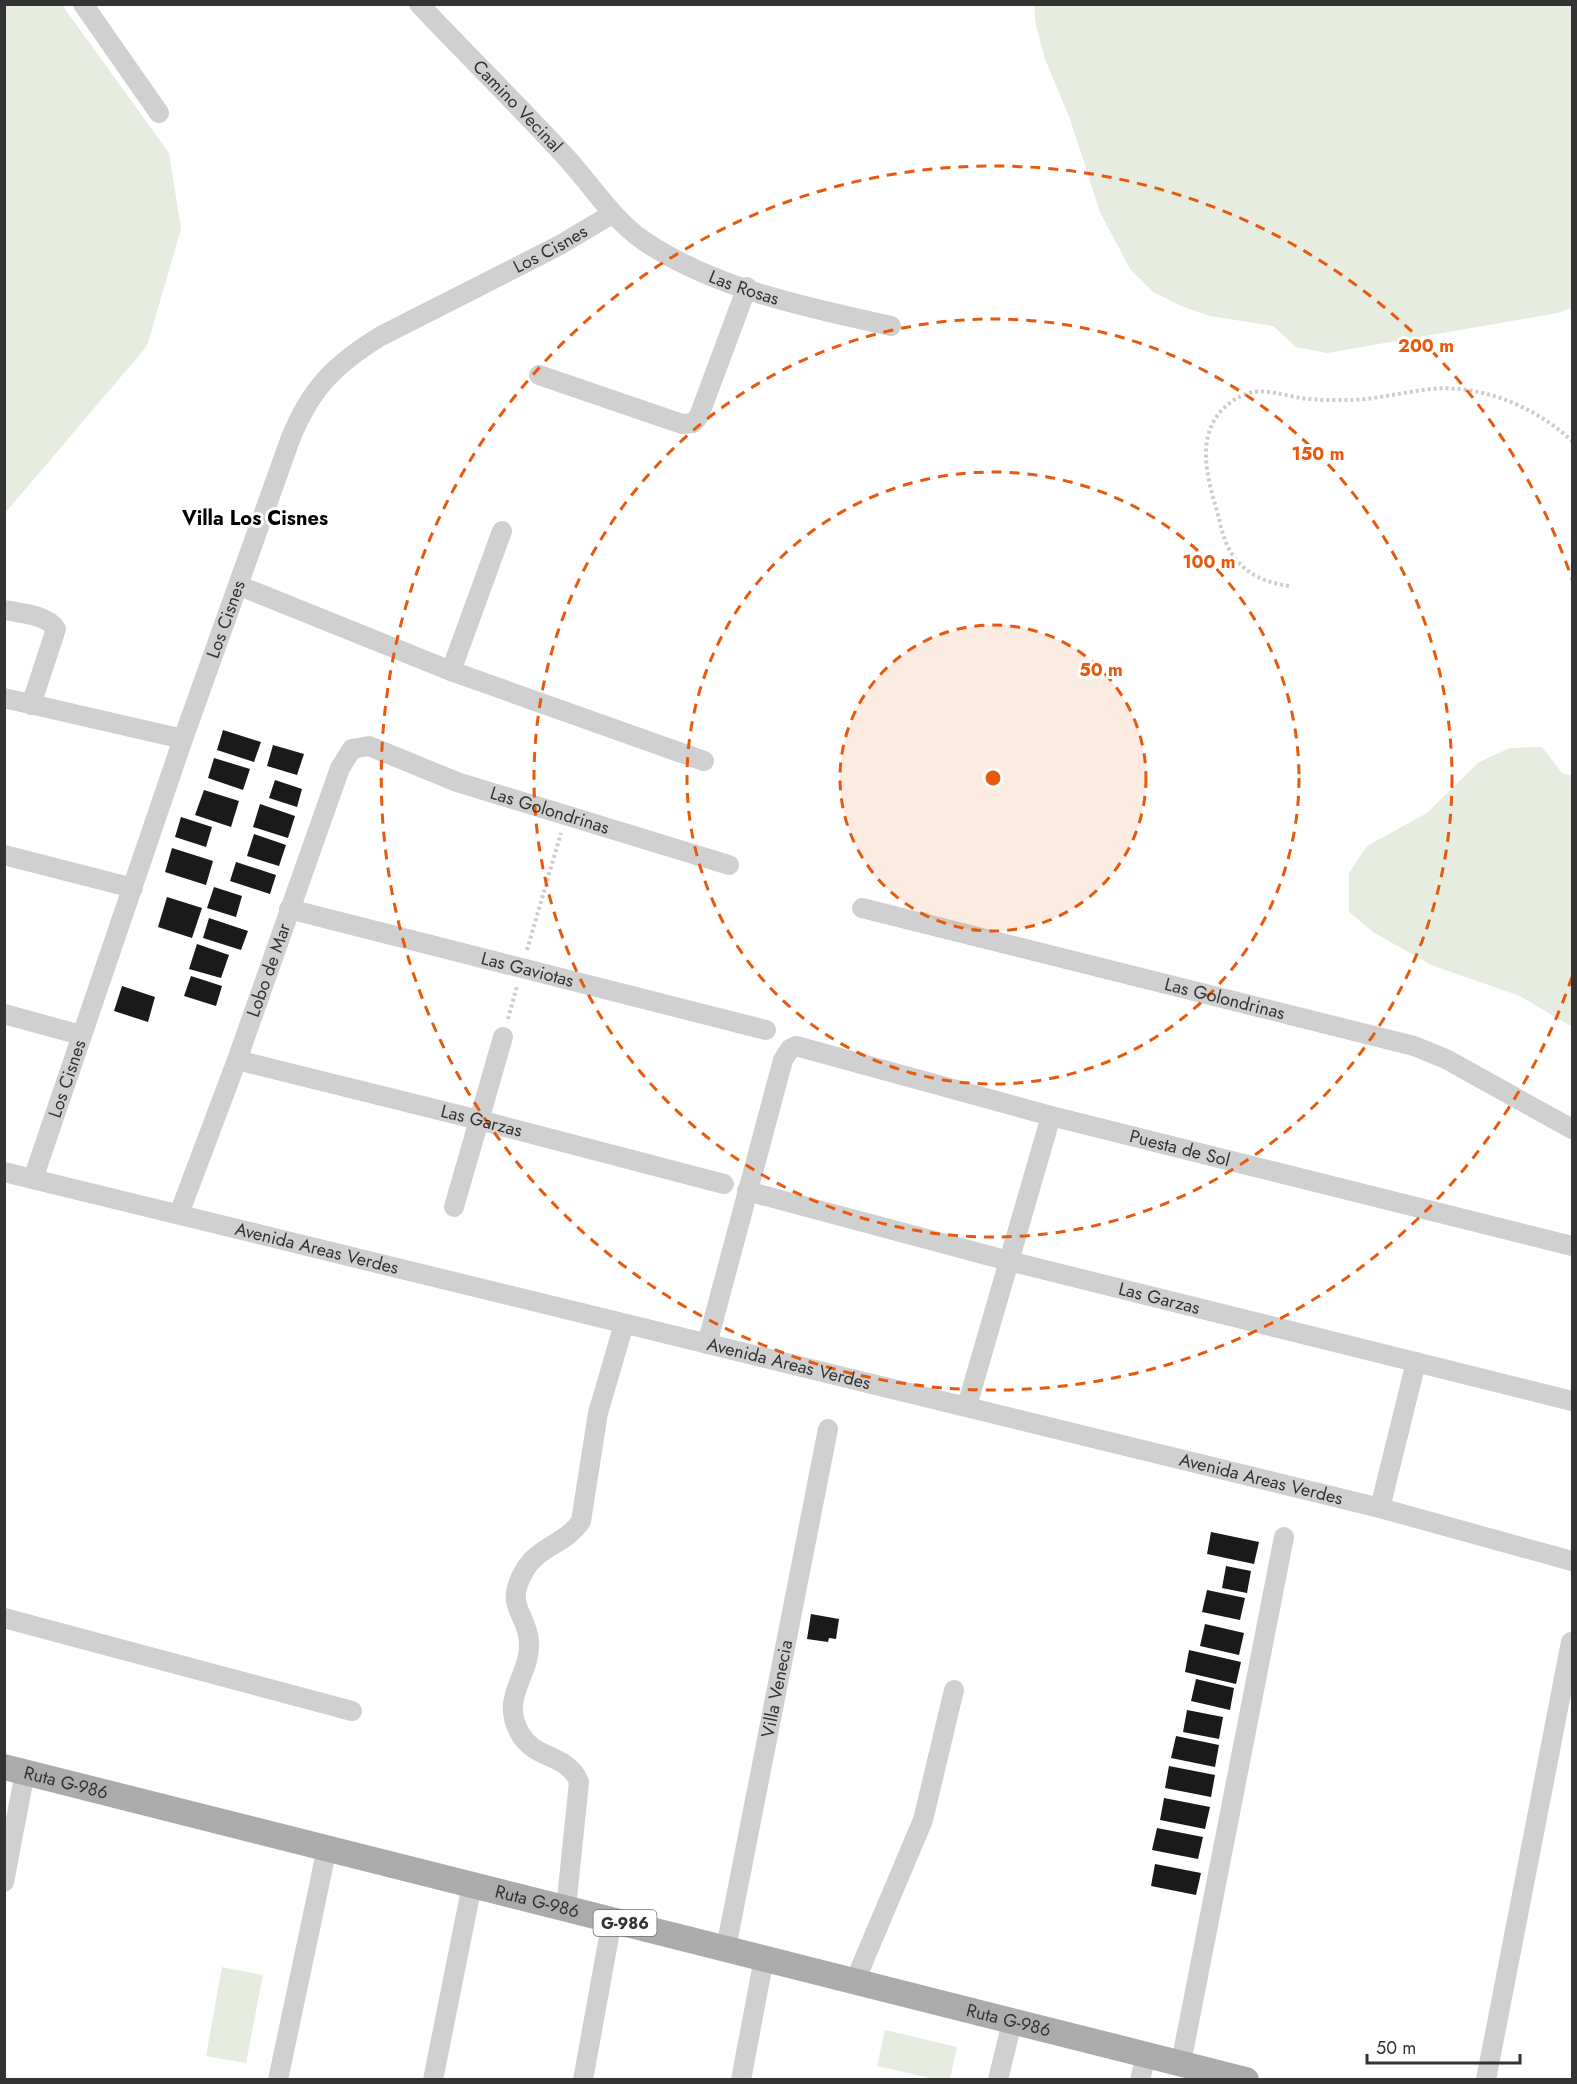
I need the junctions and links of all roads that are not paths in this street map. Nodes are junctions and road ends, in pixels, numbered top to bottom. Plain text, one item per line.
1 (83, 4) edge
2 (419, 4) edge
3 (159, 113) dead end
4 (612, 214) junction
5 (747, 288) junction
6 (891, 326) dead end
7 (539, 375) dead end
8 (502, 531) dead end
9 (240, 586) junction
10 (4, 610) edge
11 (451, 671) junction
12 (4, 698) edge
13 (31, 705) junction
14 (183, 739) junction
15 (374, 748) joint
16 (704, 761) dead end
17 (4, 855) edge
18 (729, 865) dead end
19 (133, 888) junction
20 (862, 908) dead end
21 (289, 909) junction
22 (4, 1014) edge
23 (766, 1030) dead end
24 (81, 1035) junction
25 (502, 1037) road end
26 (237, 1060) junction
27 (1051, 1116) junction
28 (479, 1120) junction
29 (1572, 1129) edge
30 (4, 1172) edge
31 (33, 1179) junction
32 (724, 1184) dead end
33 (747, 1191) junction
34 (454, 1207) dead end
35 (179, 1214) junction
36 (1572, 1246) edge
37 (1009, 1261) junction
38 (624, 1324) junction
39 (707, 1344) junction
40 (1416, 1362) junction
41 (1572, 1401) edge
42 (967, 1406) junction
43 (828, 1429) dead end
44 (1380, 1508) junction
45 (1284, 1537) dead end
46 (1572, 1561) edge
47 (4, 1618) edge
48 (1571, 1642) dead end
49 (954, 1690) dead end
50 (352, 1711) dead end
51 (15, 1770) edge
52 (327, 1848) junction
53 (4, 1882) edge
54 (472, 1885) junction
55 (566, 1908) junction
56 (612, 1920) junction
57 (726, 1948) junction
58 (764, 1958) junction
59 (855, 1981) junction
60 (1012, 2022) junction
61 (1181, 2063) junction
62 (1143, 2067) edge
63 (278, 2079) edge
64 (433, 2079) edge
65 (583, 2079) edge
66 (741, 2079) edge
67 (998, 2079) edge
68 (1246, 2079) edge
69 (1486, 2079) edge

1 - 3 street
2 - 4 street, Camino Vecinal
4 - 5 street, Las Rosas
4 - 9 street, Los Cisnes
5 - 6 street, Las Rosas
5 - 7 street
8 - 11 street
9 - 11 street
9 - 14 street, Los Cisnes
10 - 13 street
11 - 16 street
12 - 13 street
13 - 14 street
14 - 19 street, Los Cisnes
15 - 18 street, Las Golondrinas
15 - 21 street, Lobo de Mar
17 - 19 street
19 - 24 street, Los Cisnes
20 - 29 street, Las Golondrinas
21 - 23 street, Las Gaviotas
21 - 26 street, Lobo de Mar
22 - 24 street
24 - 31 street, Los Cisnes
25 - 28 street
26 - 28 street, Las Garzas
26 - 35 street, Lobo de Mar
27 - 33 street, Puesta de Sol
27 - 36 street, Puesta de Sol
27 - 37 street
28 - 32 street, Las Garzas
28 - 34 street
30 - 31 street, Avenida Areas Verdes
31 - 35 street, Avenida Areas Verdes
33 - 37 street, Las Garzas
33 - 39 street
35 - 38 street, Avenida Areas Verdes
37 - 40 street, Las Garzas
37 - 42 street
38 - 39 street, Avenida Areas Verdes
38 - 55 street
39 - 42 street, Avenida Areas Verdes
40 - 41 street, Las Garzas
40 - 44 street
42 - 44 street, Avenida Areas Verdes
43 - 57 street, Villa Venecia
44 - 46 street, Avenida Areas Verdes
45 - 61 street
47 - 50 street
48 - 69 street
49 - 59 street
51 - 52 main road, Ruta G-986 / G-986
51 - 53 street
52 - 54 main road, Ruta G-986 / G-986
52 - 63 street
54 - 55 main road, Ruta G-986 / G-986
54 - 64 street
55 - 56 main road, Ruta G-986 / G-986
56 - 57 main road, Ruta G-986 / G-986
56 - 65 street
57 - 58 main road, Ruta G-986 / G-986
58 - 59 main road, Ruta G-986 / G-986
58 - 66 street
59 - 60 main road, Ruta G-986 / G-986
60 - 62 main road, Ruta G-986 / G-986
60 - 67 street
61 - 62 main road, Ruta G-986 / G-986
61 - 68 main road, Ruta G-986 / G-986

